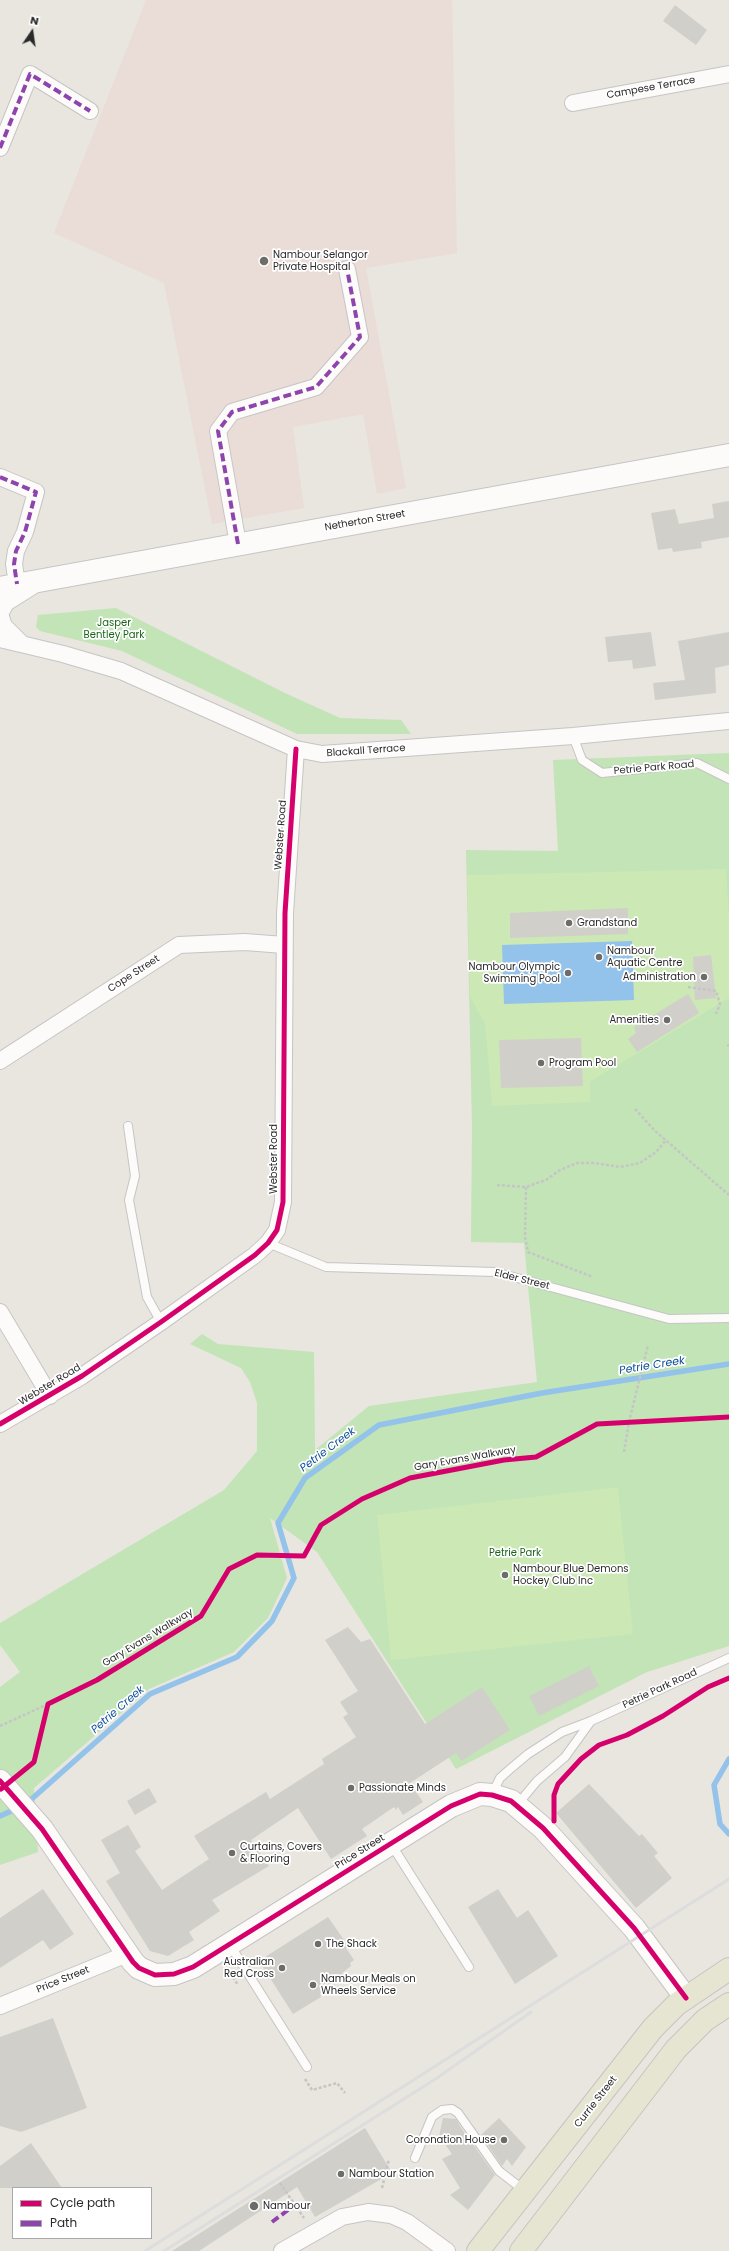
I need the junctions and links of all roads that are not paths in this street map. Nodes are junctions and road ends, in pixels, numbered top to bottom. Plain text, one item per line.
1 (729, 74) edge
2 (573, 102) dead end
3 (90, 110) dead end
4 (0, 148) edge
5 (347, 269) dead end
6 (729, 455) edge
7 (0, 477) edge
8 (238, 544) junction
9 (43, 580) junction
10 (8, 586) edge
11 (0, 639) edge
12 (22, 644) junction
13 (729, 721) edge
14 (573, 736) junction
15 (296, 748) junction
16 (729, 779) edge
17 (284, 946) junction
18 (0, 1062) edge
19 (128, 1126) dead end
20 (268, 1243) junction
21 (0, 1312) edge
22 (729, 1318) edge
23 (161, 1322) junction
24 (50, 1396) junction
25 (0, 1424) edge
26 (729, 1658) edge
27 (591, 1721) junction
28 (0, 1781) edge
29 (492, 1795) junction
30 (517, 1805) junction
31 (391, 1843) junction
32 (229, 1944) junction
33 (126, 1954) junction
34 (469, 1967) dead end
35 (729, 1969) edge
36 (686, 1998) junction
37 (729, 2004) edge
38 (0, 2006) edge
39 (705, 2020) junction
40 (307, 2067) dead end
41 (415, 2158) dead end
42 (526, 2192) junction
43 (282, 2251) edge
44 (446, 2251) edge
45 (478, 2251) edge
46 (521, 2251) edge

1 - 2 street, Campese Terrace
3 - 4 street
5 - 8 street
6 - 8 street, Netherton Street
7 - 10 street
8 - 9 street, Netherton Street
9 - 10 street, Netherton Street
9 - 12 street
11 - 12 street, Blackall Terrace
12 - 15 street, Blackall Terrace
13 - 14 street, Blackall Terrace
14 - 15 street, Blackall Terrace
14 - 16 lane, Petrie Park Road
15 - 17 street, Webster Road
17 - 18 street, Cope Street
17 - 20 street, Webster Road
19 - 23 lane
20 - 22 lane, Elder Street
20 - 23 street, Webster Road
21 - 24 street
23 - 24 street, Webster Road
24 - 25 street, Webster Road
26 - 27 lane, Petrie Park Road
27 - 29 lane, Petrie Park Road
27 - 30 lane, Petrie Park Road
28 - 33 street, Price Street
29 - 30 street, Price Street
29 - 31 street, Price Street
30 - 36 street, Price Street
31 - 32 street, Price Street
31 - 34 lane
32 - 33 street, Price Street
32 - 40 lane
33 - 38 street, Price Street
35 - 36 main road, Currie Street
36 - 39 main road
36 - 42 main road, Currie Street
37 - 39 main road
39 - 46 main road
41 - 42 lane
42 - 45 main road, Currie Street
43 - 44 street

